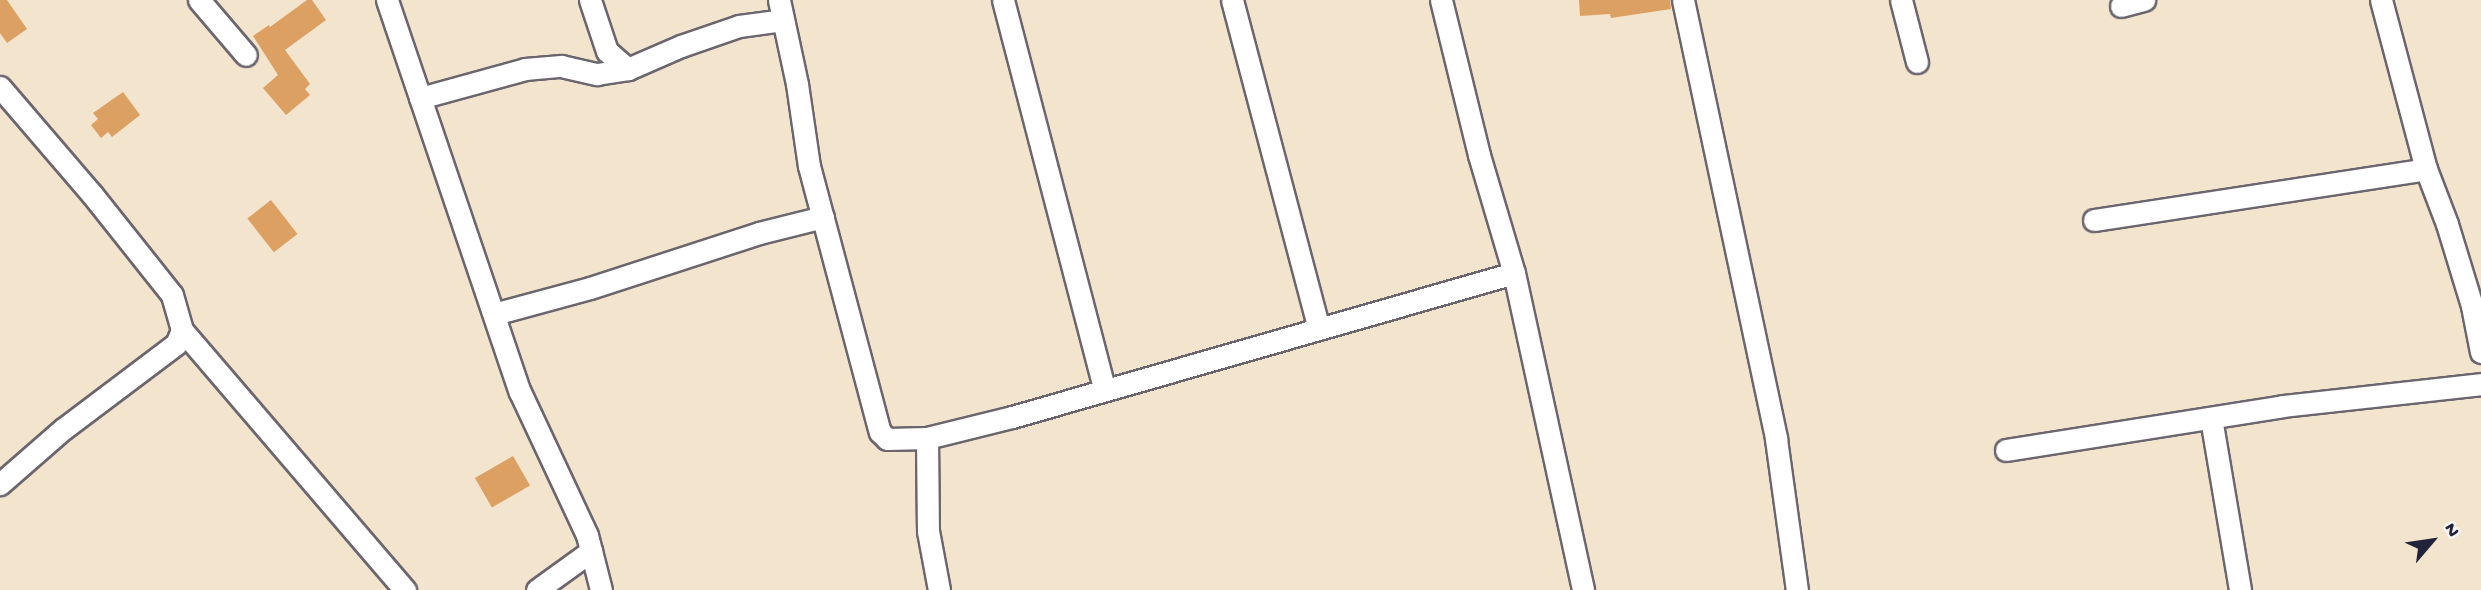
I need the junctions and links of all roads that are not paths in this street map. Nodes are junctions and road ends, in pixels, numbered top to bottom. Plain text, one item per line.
1 (199, 0) edge
2 (387, 0) edge
3 (590, 0) edge
4 (1003, 0) edge
5 (1232, 0) edge
6 (1441, 0) edge
7 (1684, 0) edge
8 (1901, 0) edge
9 (2144, 0) edge
10 (2381, 0) edge
11 (2121, 6) dead end
12 (781, 10) edge
13 (246, 55) dead end
14 (1917, 62) dead end
15 (628, 69) junction
16 (0, 87) edge
17 (420, 98) junction
18 (2426, 169) junction
19 (823, 217) junction
20 (2094, 220) dead end
21 (1514, 273) junction
22 (494, 314) junction
23 (1319, 329) junction
24 (182, 330) junction
25 (2481, 352) edge
26 (2481, 384) edge
27 (1104, 389) junction
28 (2211, 418) junction
29 (927, 438) junction
30 (2006, 450) dead end
31 (0, 484) edge
32 (591, 551) junction
33 (405, 590) edge
34 (537, 590) edge
35 (601, 590) edge
36 (939, 590) edge
37 (1583, 590) edge
38 (1797, 590) edge
39 (2240, 590) edge

1 - 13 street
2 - 17 street
3 - 15 street
4 - 27 street
5 - 23 street
6 - 21 street
7 - 38 street
8 - 14 street
9 - 11 street
10 - 18 street
12 - 15 street
12 - 19 street
15 - 17 street
16 - 24 street
17 - 22 street
18 - 20 street
18 - 25 street
19 - 22 street
19 - 29 street
21 - 23 street
21 - 37 street
22 - 32 street
23 - 27 street
24 - 31 street
24 - 33 street
26 - 28 street
27 - 29 street
28 - 30 street
28 - 39 street
29 - 36 street
32 - 34 street
32 - 35 street

